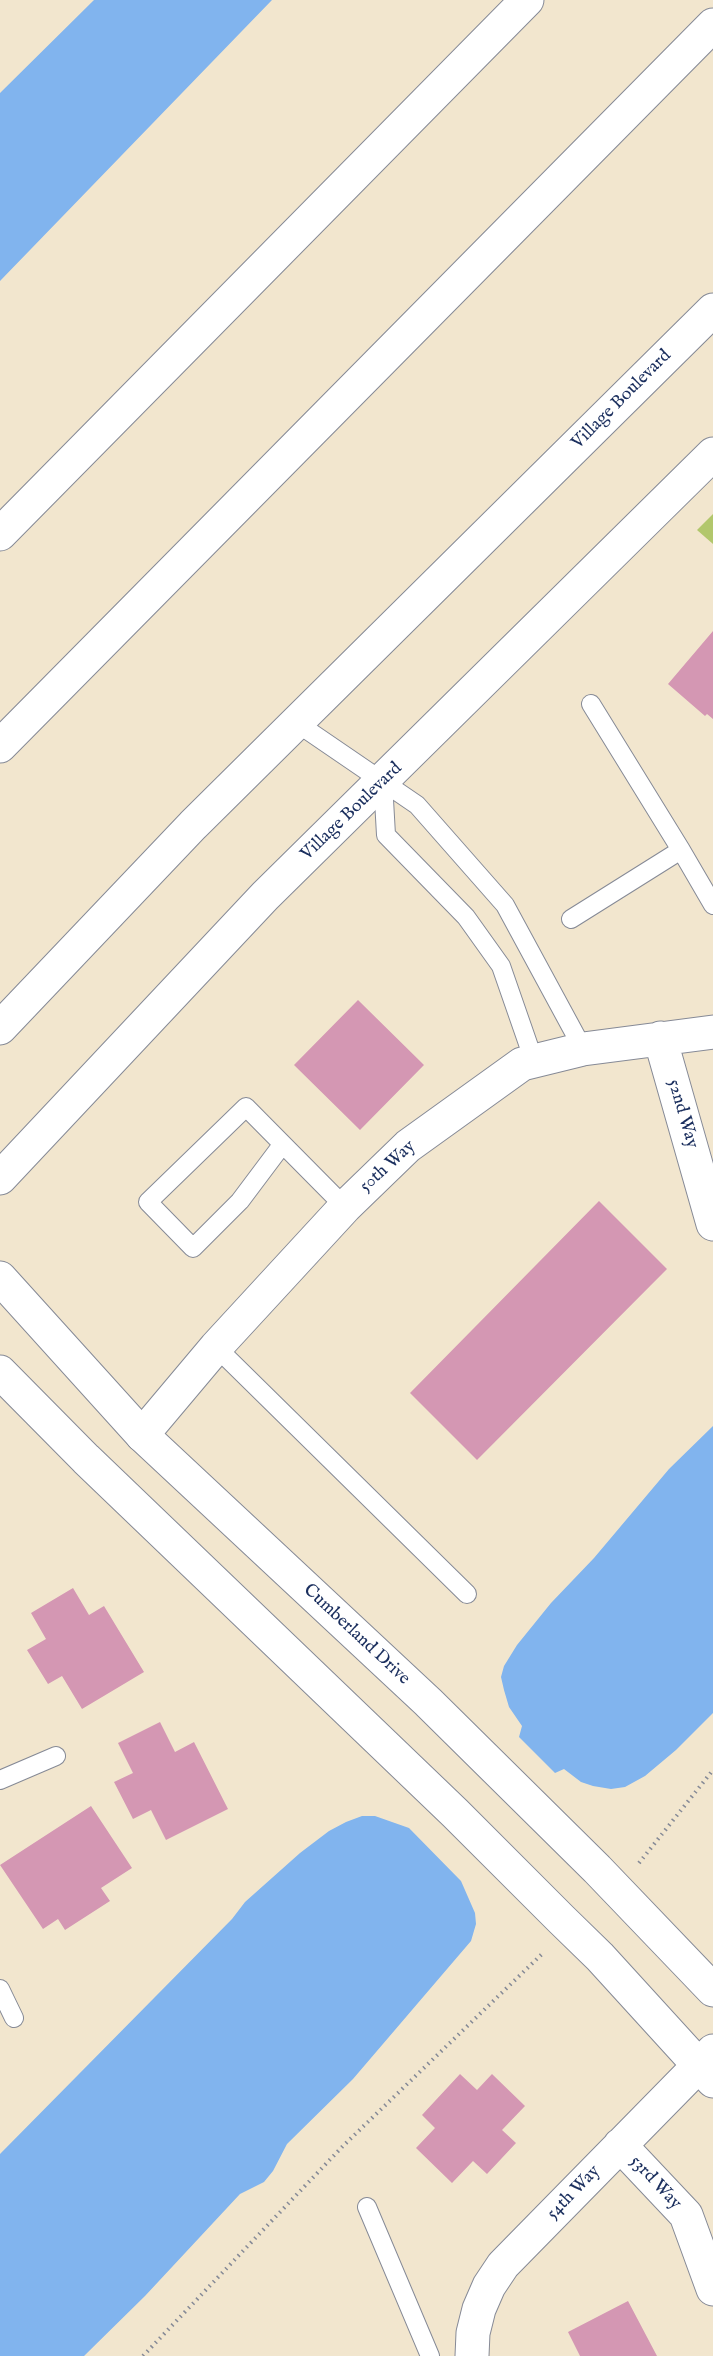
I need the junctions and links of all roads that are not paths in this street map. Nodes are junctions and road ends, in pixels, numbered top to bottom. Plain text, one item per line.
1 (527, 0) edge
2 (713, 25) edge
3 (713, 310) edge
4 (713, 454) edge
5 (0, 534) edge
6 (591, 704) dead end
7 (297, 723) junction
8 (0, 746) edge
9 (383, 782) junction
10 (681, 850) junction
11 (713, 905) edge
12 (571, 918) dead end
13 (0, 1028) edge
14 (713, 1032) edge
15 (660, 1038) junction
16 (583, 1049) junction
17 (534, 1061) junction
18 (282, 1145) junction
19 (0, 1178) edge
20 (345, 1207) junction
21 (713, 1224) edge
22 (0, 1278) edge
23 (216, 1347) junction
24 (0, 1372) edge
25 (142, 1435) junction
26 (467, 1594) dead end
27 (56, 1756) dead end
28 (0, 1780) edge
29 (0, 1989) edge
30 (713, 1990) edge
31 (14, 2018) dead end
32 (708, 2065) edge
33 (620, 2145) junction
34 (368, 2207) dead end
35 (713, 2289) edge
36 (430, 2356) edge
37 (472, 2356) edge

1 - 5 main road
2 - 8 main road
3 - 7 main road, Village Boulevard
4 - 9 main road, Village Boulevard
6 - 10 lane
7 - 9 lane
7 - 13 main road, Village Boulevard
9 - 16 lane
9 - 17 lane
9 - 19 main road, Village Boulevard
10 - 11 lane
10 - 12 lane
14 - 15 main road, 50th Way
15 - 16 main road, 50th Way
15 - 21 main road, 52nd Way
16 - 17 main road, 50th Way
17 - 20 main road, 50th Way
18 - 18 lane
18 - 20 lane
20 - 23 main road, 50th Way
22 - 25 main road, Cumberland Drive
23 - 25 main road, 50th Way
23 - 26 lane
24 - 32 main road
25 - 30 main road, Cumberland Drive
27 - 28 lane
29 - 31 lane
32 - 33 main road, 54th Way
33 - 35 main road, 53rd Way
33 - 37 main road, 54th Way
34 - 36 lane

